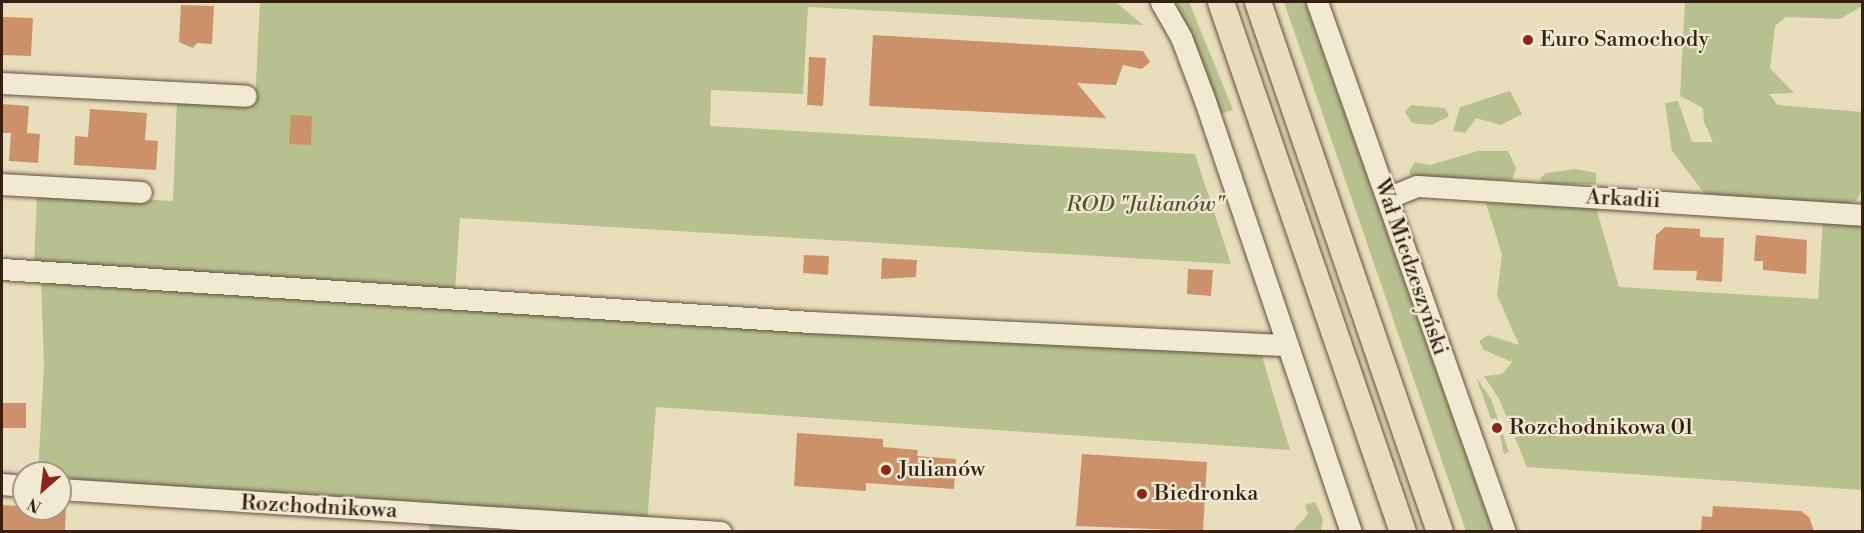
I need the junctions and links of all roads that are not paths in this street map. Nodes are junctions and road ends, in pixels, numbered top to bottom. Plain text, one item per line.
1 (1161, 2) edge
2 (1221, 2) edge
3 (1258, 2) edge
4 (1317, 2) edge
5 (2, 83) edge
6 (246, 96) dead end
7 (2, 184) edge
8 (141, 192) dead end
9 (1387, 198) junction
10 (1863, 215) edge
11 (2, 269) edge
12 (1287, 345) junction
13 (72, 490) edge
14 (722, 531) edge
15 (1351, 531) edge
16 (1403, 531) edge
17 (1440, 531) edge
18 (1505, 531) edge

1 - 12 street
2 - 16 main road
3 - 17 main road
4 - 9 street, Wał Miedzeszyński
5 - 6 street
7 - 8 street
9 - 10 street, Arkadii
9 - 18 street, Wał Miedzeszyński
11 - 12 street
12 - 15 street
13 - 14 street, Rozchodnikowa

